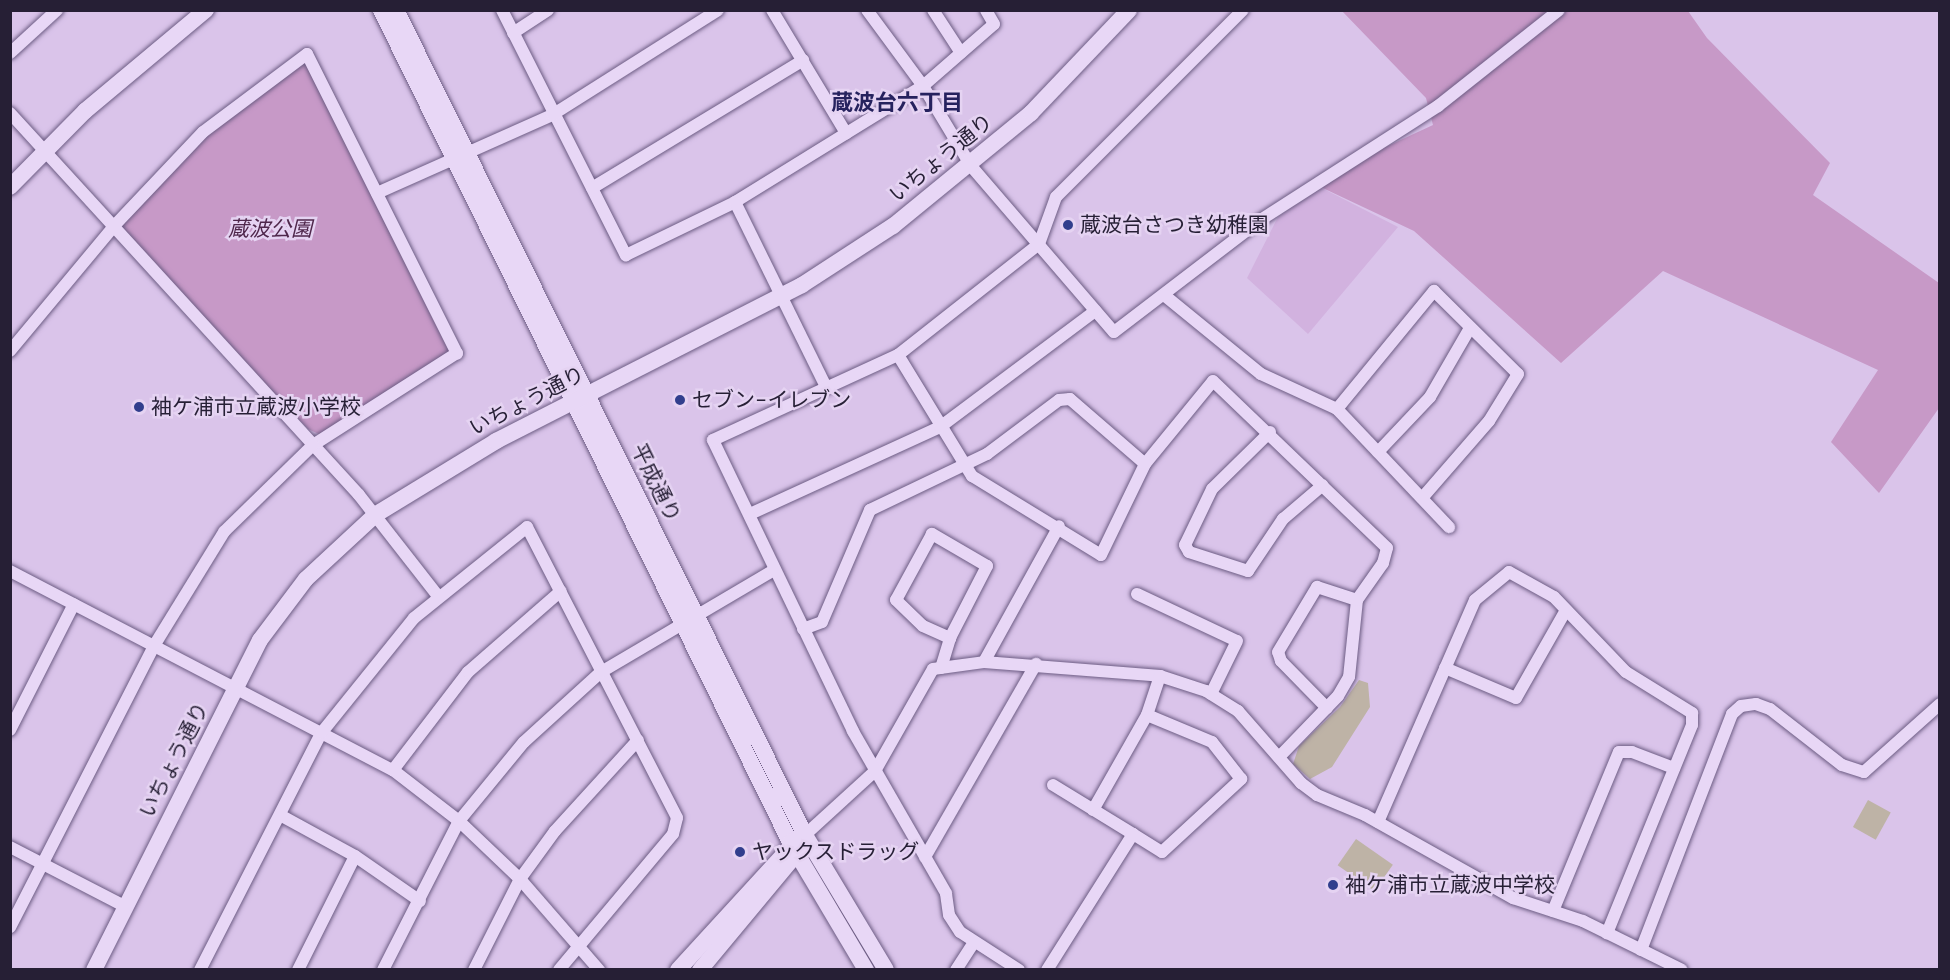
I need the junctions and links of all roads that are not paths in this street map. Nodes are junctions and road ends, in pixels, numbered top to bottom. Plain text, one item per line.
1 (57, 10) edge
2 (206, 10) edge
3 (381, 10) edge
4 (396, 10) edge
5 (502, 10) edge
6 (548, 10) edge
7 (718, 10) edge
8 (772, 10) edge
9 (867, 10) edge
10 (933, 10) edge
11 (986, 10) edge
12 (1129, 10) edge
13 (1243, 10) edge
14 (1559, 10) edge
15 (513, 33) junction
16 (10, 53) edge
17 (961, 53) junction
18 (803, 60) junction
19 (923, 86) junction
20 (10, 113) edge
21 (552, 115) junction
22 (846, 133) junction
23 (45, 148) junction
24 (460, 154) junction
25 (971, 166) junction
26 (10, 188) edge
27 (592, 188) junction
28 (377, 193) junction
29 (735, 202) junction
30 (114, 226) junction
31 (1039, 244) junction
32 (781, 295) junction
33 (1164, 295) junction
34 (1095, 312) junction
35 (1470, 328) junction
36 (10, 351) edge
37 (898, 354) junction
38 (826, 387) junction
39 (582, 398) junction
40 (1336, 408) junction
41 (940, 427) junction
42 (1270, 432) junction
43 (313, 445) junction
44 (1378, 452) junction
45 (1145, 464) junction
46 (965, 466) junction
47 (1323, 485) junction
48 (1422, 498) junction
49 (750, 514) junction
50 (375, 515) junction
51 (1059, 526) junction
52 (1449, 527) dead end
53 (774, 570) junction
54 (10, 571) edge
55 (561, 591) junction
56 (1137, 594) dead end
57 (437, 595) junction
58 (1357, 600) junction
59 (74, 604) junction
60 (1566, 610) junction
61 (690, 621) junction
62 (803, 629) junction
63 (950, 638) junction
64 (154, 646) junction
65 (984, 662) junction
66 (1036, 664) junction
67 (941, 668) junction
68 (1445, 668) junction
69 (601, 672) junction
70 (1160, 676) junction
71 (235, 689) junction
72 (1211, 694) junction
73 (1940, 704) edge
74 (1327, 708) junction
75 (1147, 715) junction
76 (10, 730) edge
77 (322, 732) junction
78 (638, 740) junction
79 (1279, 757) junction
80 (1674, 768) junction
81 (393, 770) junction
82 (875, 771) junction
83 (1053, 785) dead end
84 (1093, 810) junction
85 (280, 815) junction
86 (459, 821) junction
87 (1378, 822) junction
88 (1133, 834) junction
89 (798, 844) junction
90 (10, 847) edge
91 (355, 856) junction
92 (925, 857) junction
93 (43, 864) junction
94 (520, 879) junction
95 (420, 901) junction
96 (126, 907) junction
97 (1553, 911) junction
98 (10, 927) edge
99 (1607, 933) junction
100 (974, 942) junction
101 (579, 946) junction
102 (1641, 950) junction
103 (1663, 965) edge
104 (94, 969) edge
105 (200, 969) edge
106 (298, 969) edge
107 (383, 969) edge
108 (474, 969) edge
109 (559, 969) edge
110 (599, 969) edge
111 (678, 969) edge
112 (700, 969) edge
113 (866, 969) edge
114 (886, 969) edge
115 (957, 969) edge
116 (1019, 969) edge
117 (1047, 969) edge
118 (1682, 969) edge

1 - 16 street
2 - 23 street
3 - 24 street, 平成通り
4 - 24 street, 平成通り
5 - 15 street
6 - 15 street
7 - 21 street
8 - 18 street
9 - 19 street
10 - 17 street
11 - 17 street
12 - 25 street, いちょう通り
13 - 31 street
14 - 33 street
15 - 21 street
17 - 19 street
18 - 22 street
18 - 27 street
19 - 22 street
19 - 25 street
20 - 23 street
21 - 24 street
21 - 27 street
22 - 29 street
23 - 26 street
23 - 30 street
24 - 28 street
24 - 39 street, 平成通り
25 - 31 street
25 - 32 street, いちょう通り
27 - 29 street
28 - 30 street
28 - 43 street
29 - 32 street
30 - 36 street
30 - 43 street
31 - 34 street
31 - 37 street
32 - 38 street
32 - 39 street, いちょう通り
33 - 34 street
33 - 40 street
34 - 41 street
35 - 40 street
35 - 44 street
35 - 48 street
37 - 38 street
37 - 41 street
38 - 49 street
39 - 50 street, いちょう通り
39 - 61 street, 平成通り
40 - 44 street
41 - 46 street
41 - 49 street
42 - 45 street
42 - 47 street
42 - 47 street
43 - 50 street
43 - 64 street
44 - 48 street
45 - 46 street
45 - 51 street
46 - 51 street
46 - 62 street
47 - 58 street
48 - 52 street
49 - 53 street
50 - 57 street
50 - 71 street, いちょう通り
51 - 65 street
53 - 61 street
53 - 62 street
54 - 59 street
55 - 57 street
55 - 69 street
55 - 81 street
56 - 72 street
57 - 77 street
58 - 74 street
58 - 74 street
59 - 64 street
59 - 76 street
60 - 68 street
60 - 68 street
60 - 80 street
61 - 69 street
61 - 89 street, 平成通り
62 - 82 street
63 - 63 street
63 - 67 street
64 - 71 street
64 - 93 street
65 - 66 street
65 - 67 street
66 - 70 street
66 - 92 street
67 - 82 street
68 - 87 street
69 - 78 street
69 - 86 street
70 - 72 street
70 - 75 street
71 - 77 street
71 - 96 street, いちょう通り
72 - 79 street
73 - 102 street
74 - 79 street
75 - 84 street
75 - 88 street
77 - 81 street
77 - 85 street
78 - 94 street
78 - 101 street
79 - 87 street
80 - 97 street
80 - 99 street
81 - 86 street
82 - 89 street
82 - 92 street
83 - 84 street
84 - 88 street
85 - 91 street
85 - 105 street
86 - 94 street
86 - 95 street
87 - 97 street
88 - 117 street
89 - 111 street
89 - 112 street
89 - 113 street, 平成通り
89 - 114 street, 平成通り
90 - 93 street
91 - 95 street
91 - 106 street
92 - 100 street
93 - 96 street
93 - 98 street
94 - 101 street
94 - 108 street
95 - 107 street
96 - 104 street, いちょう通り
97 - 99 street
99 - 102 street
100 - 115 street
100 - 116 street
101 - 109 street
101 - 110 street
102 - 103 street
103 - 118 street

